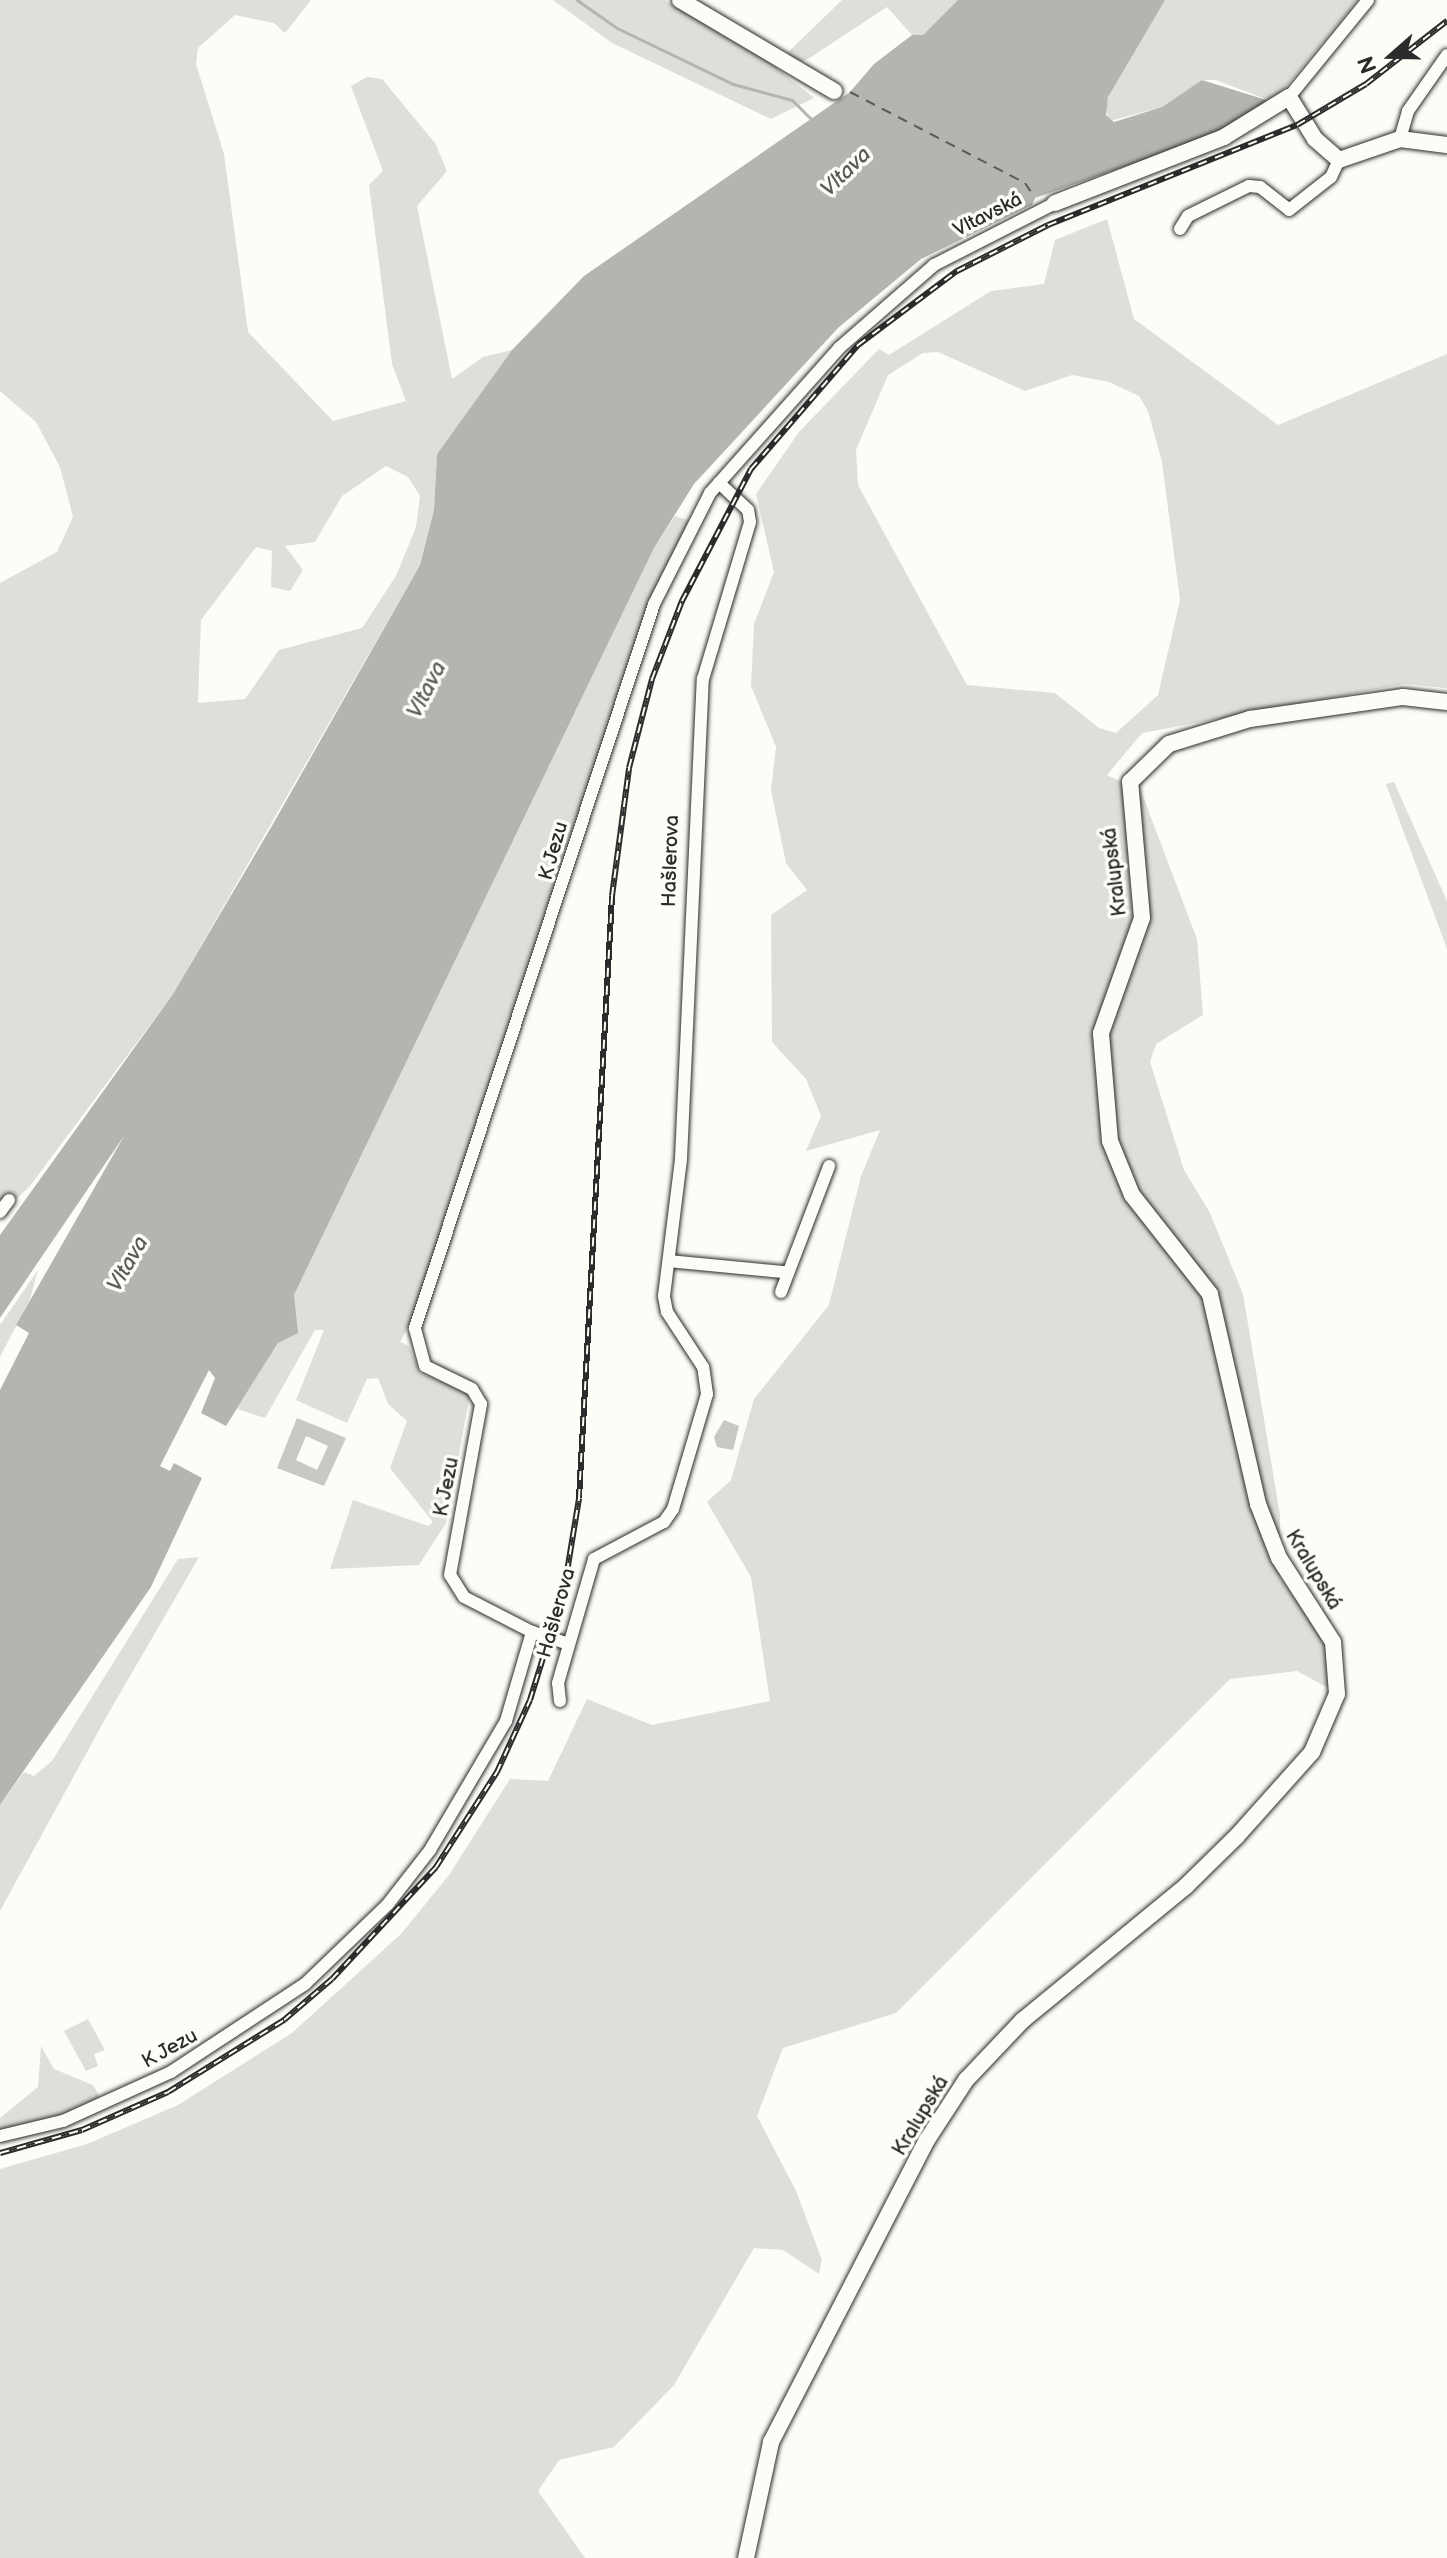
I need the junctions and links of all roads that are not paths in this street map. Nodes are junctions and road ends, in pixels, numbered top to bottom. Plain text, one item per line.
1 (680, 0) edge
2 (1368, 0) edge
3 (1447, 55) edge
4 (834, 91) dead end
5 (1289, 97) junction
6 (1400, 139) junction
7 (1447, 145) edge
8 (1339, 160) junction
9 (1055, 203) joint
10 (1180, 229) dead end
11 (719, 483) junction
12 (654, 604) joint
13 (1447, 702) edge
14 (829, 1166) dead end
15 (9, 1200) dead end
16 (0, 1212) edge
17 (669, 1261) junction
18 (784, 1272) junction
19 (781, 1292) dead end
20 (532, 1632) junction
21 (568, 1644) junction
22 (560, 1701) dead end
23 (0, 2136) edge
24 (746, 2558) edge

1 - 4 street
2 - 5 street
3 - 6 street
5 - 8 street
5 - 9 street, Vltavská
6 - 7 street
6 - 8 street
8 - 10 street
9 - 11 street, Vltavská
11 - 12 street, Vltavská
11 - 17 street, Hašlerova
12 - 20 street, K Jezu
13 - 24 street, Kralupská
14 - 18 street
15 - 16 street
17 - 18 street
17 - 21 street, Hašlerova
18 - 19 street
20 - 21 street
20 - 23 street, K Jezu
21 - 22 street, Hašlerova

